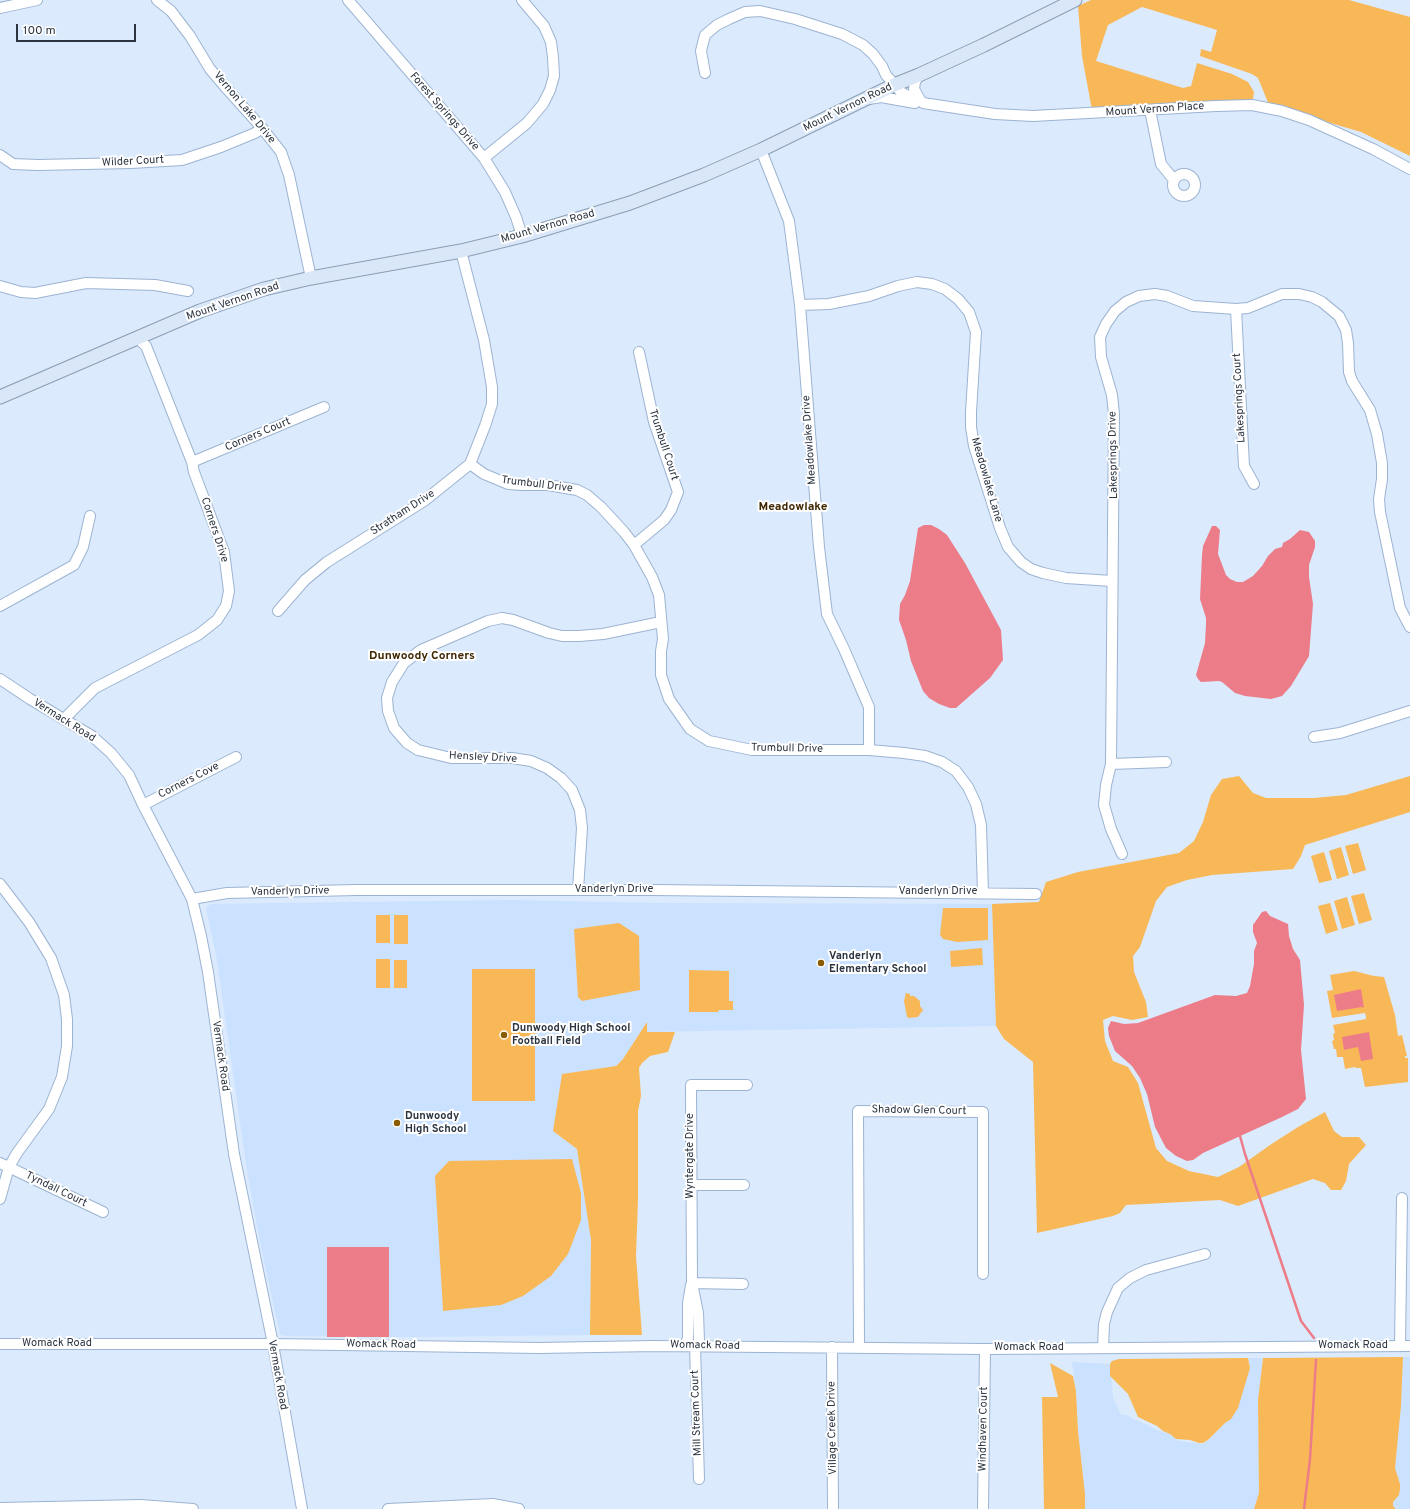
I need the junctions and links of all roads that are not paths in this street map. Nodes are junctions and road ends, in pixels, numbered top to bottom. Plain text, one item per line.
1 (37, 0) edge
2 (157, 0) edge
3 (348, 0) edge
4 (522, 0) edge
5 (1075, 0) edge
6 (0, 8) edge
7 (705, 73) dead end
8 (919, 75) junction
9 (894, 85) junction
10 (864, 100) junction
11 (922, 101) junction
12 (1150, 110) junction
13 (262, 128) junction
14 (761, 150) junction
15 (0, 155) edge
16 (484, 158) junction
17 (1410, 168) edge
18 (1174, 180) dead end
19 (522, 236) junction
20 (461, 251) junction
21 (311, 278) junction
22 (0, 286) edge
23 (188, 291) dead end
24 (800, 305) junction
25 (1236, 309) junction
26 (137, 338) junction
27 (639, 352) dead end
28 (0, 397) edge
29 (324, 407) dead end
30 (192, 462) junction
31 (470, 464) junction
32 (1254, 484) dead end
33 (90, 516) dead end
34 (634, 545) junction
35 (1112, 581) junction
36 (0, 606) edge
37 (278, 611) dead end
38 (661, 622) junction
39 (1410, 627) edge
40 (0, 679) edge
41 (1410, 711) edge
42 (64, 719) junction
43 (1314, 737) dead end
44 (869, 750) junction
45 (236, 757) dead end
46 (1166, 762) dead end
47 (1110, 764) junction
48 (143, 805) junction
49 (1122, 854) dead end
50 (0, 884) edge
51 (578, 890) junction
52 (984, 893) junction
53 (1036, 894) dead end
54 (192, 899) junction
55 (747, 1086) dead end
56 (4, 1165) edge
57 (691, 1185) junction
58 (744, 1185) dead end
59 (1402, 1198) dead end
60 (0, 1199) edge
61 (103, 1212) dead end
62 (1205, 1254) dead end
63 (984, 1274) dead end
64 (692, 1283) junction
65 (743, 1284) dead end
66 (693, 1330) junction
67 (0, 1344) edge
68 (273, 1344) junction
69 (694, 1346) junction
70 (859, 1346) junction
71 (1405, 1346) edge
72 (832, 1347) junction
73 (1103, 1348) junction
74 (985, 1349) junction
75 (700, 1479) dead end
76 (493, 1506) edge
77 (142, 1507) edge
78 (0, 1508) edge
79 (193, 1509) edge
80 (302, 1509) edge
81 (388, 1509) edge
82 (519, 1509) edge
83 (833, 1509) edge
84 (983, 1509) edge

1 - 6 street
2 - 13 street, Vernon Lake Drive
3 - 16 street, Forest Springs Drive
4 - 16 street
5 - 8 main road, Mount Vernon Road
7 - 9 street, Mount Vernon Place
8 - 9 main road, Mount Vernon Road
8 - 11 street
9 - 10 main road, Mount Vernon Road
9 - 11 street, Mount Vernon Place
10 - 11 street
10 - 14 main road, Mount Vernon Road
11 - 12 street, Mount Vernon Place
12 - 17 street, Mount Vernon Place
12 - 18 street
13 - 15 street, Wilder Court
13 - 21 street, Vernon Lake Drive
14 - 19 main road, Mount Vernon Road
14 - 24 street, Meadowlake Drive
16 - 19 street, Forest Springs Drive
19 - 20 main road, Mount Vernon Road
20 - 21 main road, Mount Vernon Road
20 - 31 street, Stratham Drive
21 - 26 main road, Mount Vernon Road
22 - 23 street
24 - 35 street, Meadowlake Lane
24 - 44 street, Meadowlake Drive
25 - 32 street, Lakesprings Court
25 - 35 street, Lakesprings Drive
25 - 39 street, Lakesprings Drive
26 - 28 main road, Mount Vernon Road
26 - 30 street, Corners Drive
27 - 34 street, Trumbull Court
29 - 30 street, Corners Court
30 - 42 street, Corners Drive
31 - 34 street, Trumbull Drive
31 - 37 street, Stratham Drive
33 - 36 street
34 - 38 street, Trumbull Drive
35 - 47 street, Lakesprings Drive
38 - 44 street, Trumbull Drive
38 - 51 street, Hensley Drive
40 - 42 street, Vermack Road
41 - 43 street
42 - 48 street, Vermack Road
44 - 52 street, Trumbull Drive
45 - 48 street, Corners Cove
46 - 47 street
47 - 49 street, Lakesprings Drive
48 - 54 street, Vermack Road
50 - 56 street
51 - 52 street, Vanderlyn Drive
51 - 54 street, Vanderlyn Drive
52 - 53 street, Vanderlyn Drive
54 - 68 street, Vermack Road
55 - 57 street, Wyntergate Drive
56 - 60 street
56 - 61 street, Tyndall Court
57 - 58 street
57 - 64 street, Wyntergate Drive
59 - 71 street
62 - 73 street
63 - 70 street, Shadow Glen Court
64 - 65 street
64 - 66 street, Wyntergate Drive
66 - 69 street, Wyntergate Drive
66 - 69 street, Wyntergate Drive
67 - 68 street, Womack Road
68 - 69 street, Womack Road
68 - 80 street, Vermack Road
69 - 72 street, Womack Road
69 - 75 street, Mill Stream Court
70 - 72 street, Womack Road
70 - 74 street, Womack Road
71 - 73 street, Womack Road
72 - 83 street, Village Creek Drive
73 - 74 street, Womack Road
74 - 84 street, Windhaven Court
76 - 81 street
76 - 82 street
77 - 78 street
77 - 79 street

